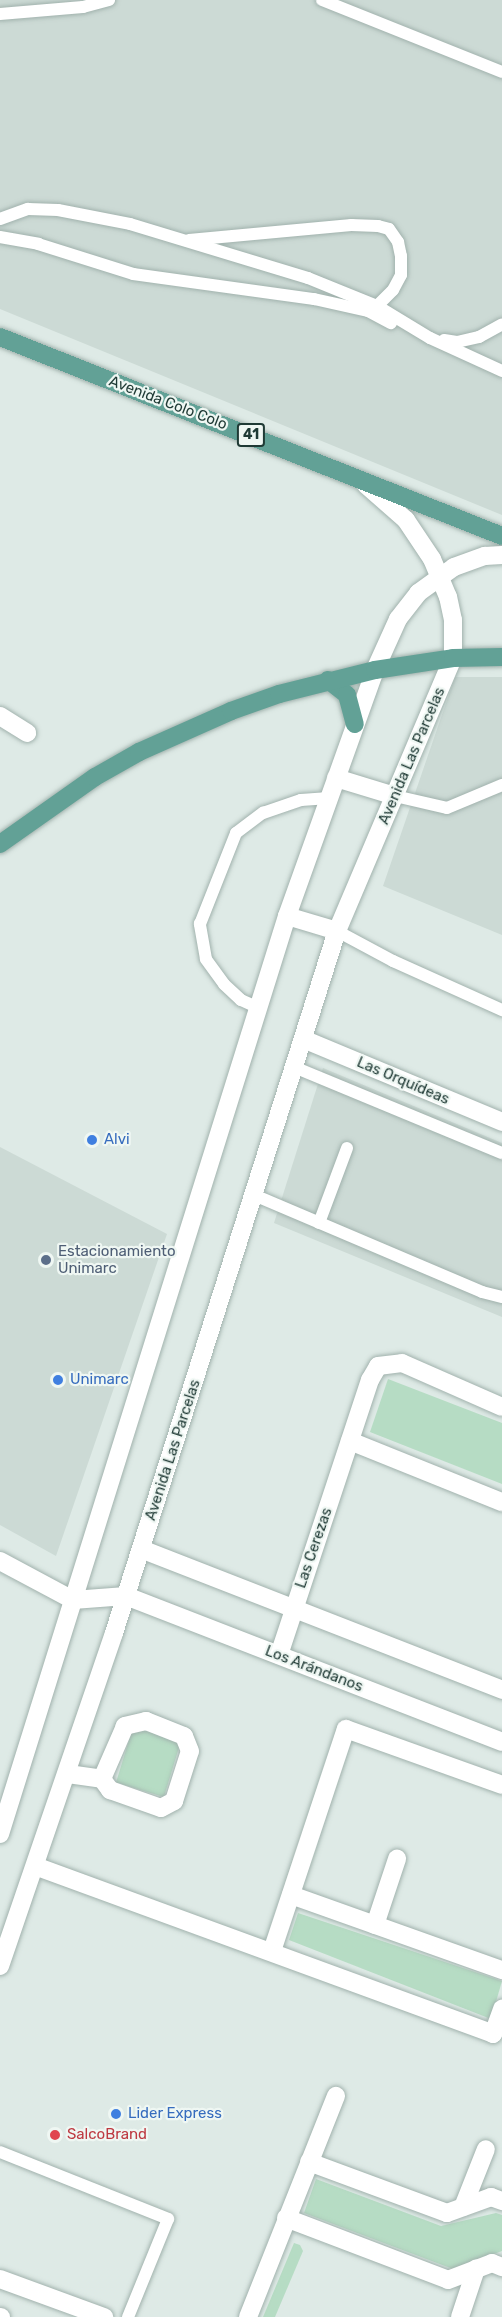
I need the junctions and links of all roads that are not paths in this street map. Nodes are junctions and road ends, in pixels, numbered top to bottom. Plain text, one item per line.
1 (109, 0) edge
2 (322, 0) edge
3 (0, 15) edge
4 (502, 72) edge
5 (0, 219) edge
6 (0, 237) edge
7 (183, 240) junction
8 (377, 306) junction
9 (502, 324) edge
10 (0, 337) edge
11 (430, 338) junction
12 (502, 370) edge
13 (330, 466) junction
14 (502, 536) edge
15 (502, 555) edge
16 (440, 575) junction
17 (502, 657) edge
18 (453, 658) junction
19 (375, 670) junction
20 (328, 680) junction
21 (0, 716) edge
22 (355, 724) junction
23 (27, 733) dead end
24 (336, 778) junction
25 (502, 785) edge
26 (395, 796) junction
27 (329, 798) junction
28 (4, 836) edge
29 (287, 916) junction
30 (337, 931) junction
31 (259, 1008) junction
32 (502, 1010) edge
33 (303, 1039) junction
34 (294, 1067) junction
35 (502, 1122) edge
36 (347, 1148) dead end
37 (502, 1153) edge
38 (254, 1195) junction
39 (319, 1223) junction
40 (502, 1297) edge
41 (502, 1407) edge
42 (350, 1441) junction
43 (502, 1502) edge
44 (141, 1549) junction
45 (0, 1561) edge
46 (126, 1596) junction
47 (73, 1600) junction
48 (293, 1608) junction
49 (279, 1655) junction
50 (502, 1690) edge
51 (502, 1742) edge
52 (68, 1774) junction
53 (102, 1779) junction
54 (502, 1785) edge
55 (0, 1834) edge
56 (397, 1859) dead end
57 (35, 1866) junction
58 (291, 1895) junction
59 (375, 1925) junction
60 (272, 1951) junction
61 (0, 1966) edge
62 (502, 1970) edge
63 (502, 2009) edge
64 (336, 2096) dead end
65 (486, 2149) dead end
66 (0, 2152) edge
67 (309, 2162) junction
68 (502, 2201) edge
69 (463, 2207) junction
70 (286, 2218) junction
71 (502, 2267) edge
72 (476, 2270) junction
73 (0, 2279) edge
74 (104, 2317) edge
75 (128, 2317) edge
76 (248, 2317) edge
77 (460, 2317) edge

1 - 3 lane
2 - 4 lane
5 - 7 lane
6 - 11 lane
7 - 8 lane
7 - 8 lane
8 - 11 lane
9 - 11 lane
10 - 13 main road, Avenida Colo Colo / 41
11 - 12 lane
13 - 14 main road, Avenida Colo Colo / 41
13 - 16 street, Avenida Las Parcelas
15 - 16 street
16 - 18 street, Avenida Las Parcelas
16 - 19 street
17 - 18 main road
18 - 19 main road
18 - 26 street, Avenida Las Parcelas
19 - 20 main road
19 - 22 street
20 - 22 main road
20 - 28 main road
21 - 23 street
22 - 24 street
24 - 26 street
24 - 27 street
25 - 26 lane
26 - 30 street, Avenida Las Parcelas
27 - 29 street
27 - 31 lane
29 - 30 street
29 - 31 street
30 - 32 lane
30 - 33 street, Avenida Las Parcelas
31 - 47 street
33 - 34 street, Avenida Las Parcelas
33 - 35 street, Las Orquídeas
34 - 37 lane
34 - 38 street, Avenida Las Parcelas
36 - 39 lane
38 - 39 lane
38 - 44 street, Avenida Las Parcelas
39 - 40 lane
41 - 42 street, Las Cerezas
42 - 43 street
42 - 48 street, Las Cerezas
44 - 46 street, Avenida Las Parcelas
44 - 48 street
45 - 47 street
46 - 47 street
46 - 49 street, Los Arándanos
46 - 52 street, Avenida Las Parcelas
47 - 55 street
48 - 49 street, Las Cerezas
48 - 50 street
49 - 51 street, Los Arándanos
52 - 53 street
52 - 57 street, Avenida Las Parcelas
53 - 53 street
54 - 58 street
56 - 59 street
57 - 60 street
57 - 61 street, Avenida Las Parcelas
58 - 59 street
58 - 60 street
59 - 62 street
60 - 63 street
64 - 67 street
65 - 69 street
66 - 75 lane
67 - 69 street
67 - 70 street
68 - 69 street
70 - 72 street
70 - 76 street
71 - 72 street
72 - 77 street
73 - 74 street

